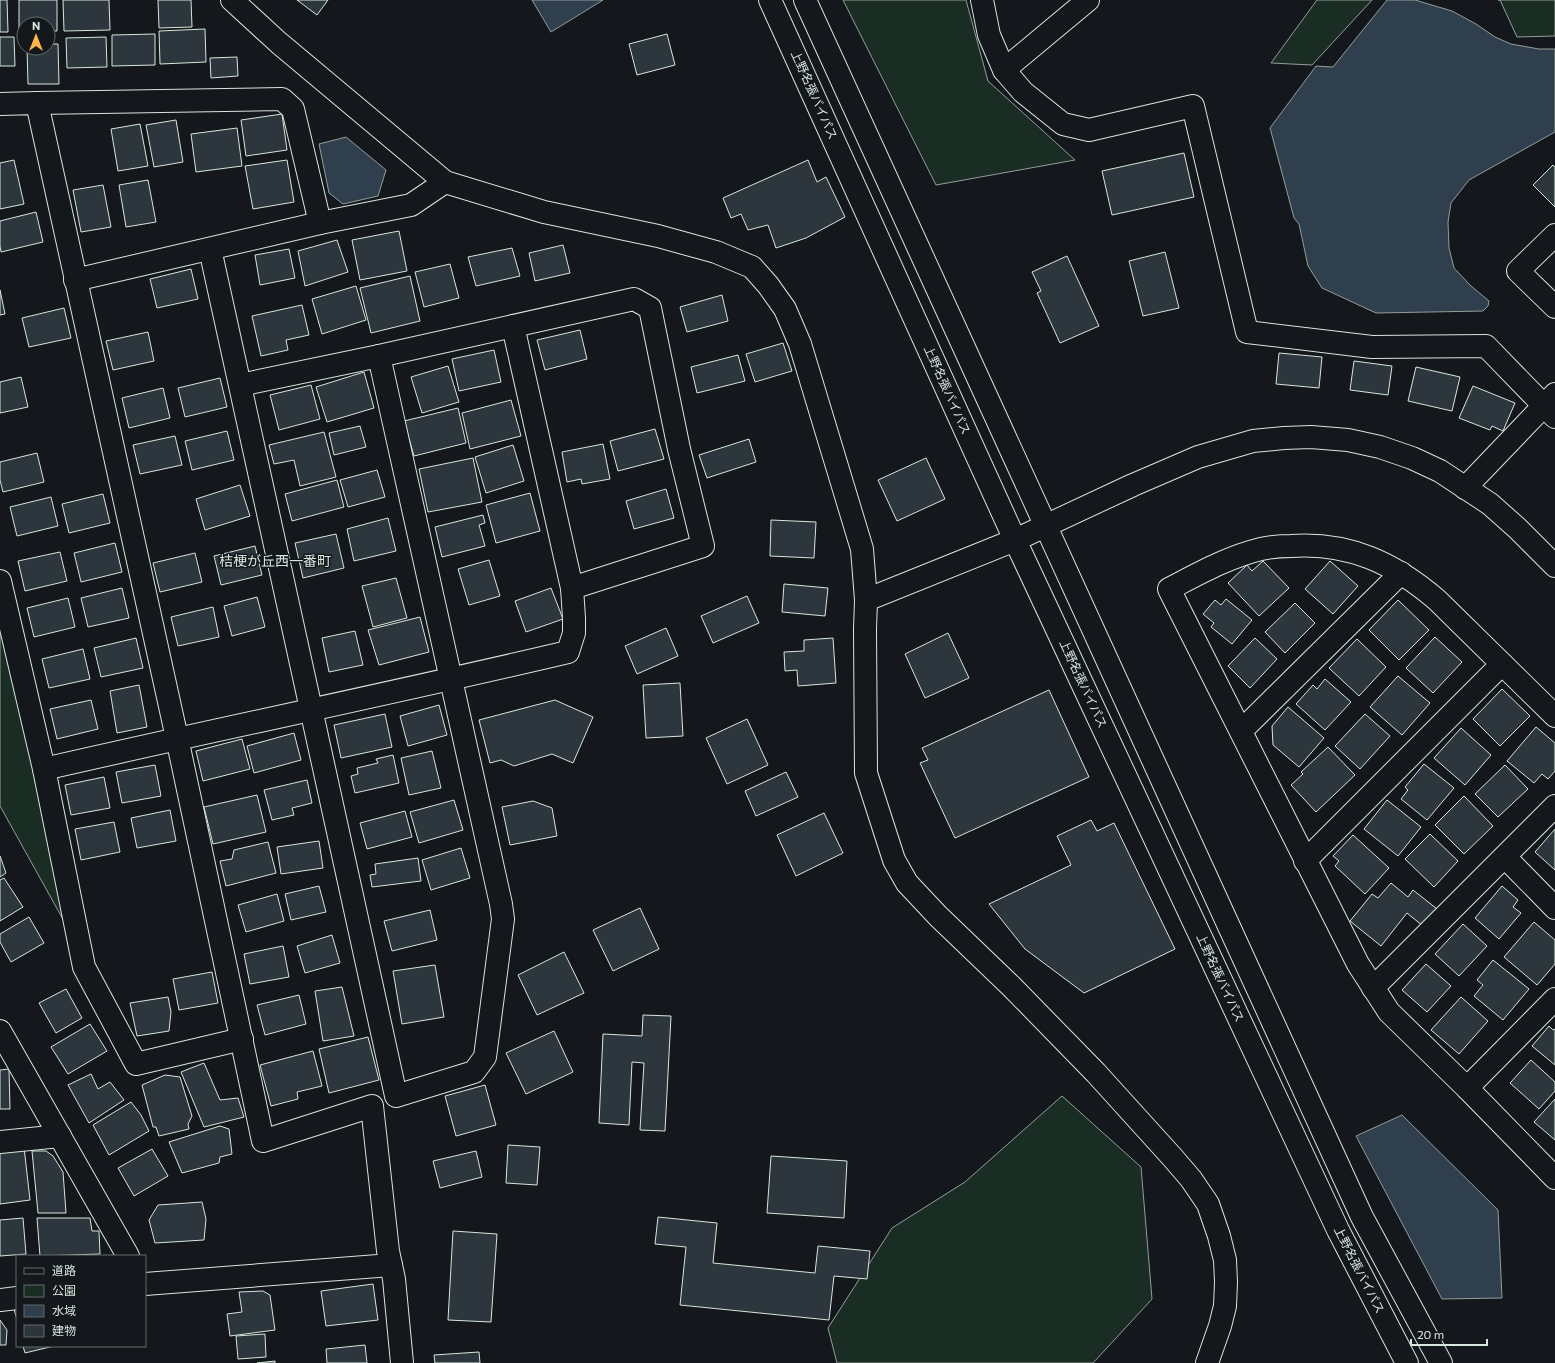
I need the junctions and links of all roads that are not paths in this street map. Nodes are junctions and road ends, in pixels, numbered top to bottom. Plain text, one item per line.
1 (232, 0) edge
2 (770, 0) edge
3 (805, 0) edge
4 (982, 0) edge
5 (1088, 0) edge
6 (1004, 70) junction
7 (37, 103) junction
8 (0, 104) edge
9 (445, 182) junction
10 (320, 223) junction
11 (1555, 235) edge
12 (210, 249) junction
13 (75, 280) junction
14 (1555, 307) edge
15 (513, 326) junction
16 (379, 356) junction
17 (240, 385) junction
18 (1551, 406) edge
19 (1465, 488) junction
20 (1045, 526) junction
21 (1015, 540) junction
22 (1555, 566) edge
23 (1401, 573) junction
24 (0, 581) edge
25 (572, 588) junction
26 (866, 600) junction
27 (1502, 664) junction
28 (450, 680) junction
29 (310, 709) junction
30 (1555, 716) edge
31 (1241, 731) junction
32 (177, 738) junction
33 (44, 768) junction
34 (1555, 806) edge
35 (1505, 857) junction
36 (1305, 861) junction
37 (1555, 908) edge
38 (1374, 988) junction
39 (1555, 999) edge
40 (0, 1031) edge
41 (242, 1039) junction
42 (1467, 1088) junction
43 (396, 1096) junction
44 (372, 1106) junction
45 (60, 1136) junction
46 (0, 1142) edge
47 (1555, 1178) edge
48 (127, 1255) edge
49 (391, 1265) junction
50 (146, 1284) edge
51 (16, 1298) edge
52 (0, 1300) edge
53 (402, 1363) edge
54 (1207, 1363) edge
55 (1407, 1363) edge
56 (1441, 1363) edge

1 - 9 main road
2 - 21 main road, 上野名張バイパス
3 - 20 main road
4 - 6 main road
5 - 6 main road
6 - 18 main road
7 - 8 main road
7 - 10 main road
7 - 13 main road
9 - 10 main road
9 - 26 main road
10 - 12 main road
11 - 14 main road
12 - 13 main road
12 - 17 main road
13 - 32 main road
15 - 16 main road
15 - 25 main road
15 - 25 main road
16 - 17 main road
16 - 28 main road
17 - 29 main road
18 - 19 main road
19 - 20 main road
19 - 22 main road
20 - 21 main road
20 - 56 main road
21 - 26 main road
21 - 55 main road, 上野名張バイパス
23 - 27 main road
23 - 31 main road
23 - 31 main road
24 - 33 main road
25 - 28 main road
26 - 54 main road
27 - 30 main road
27 - 36 main road
28 - 29 main road
28 - 43 main road
29 - 32 main road
29 - 43 main road
31 - 36 main road
32 - 33 main road
32 - 41 main road
33 - 41 main road
34 - 35 main road
35 - 37 main road
35 - 38 main road
36 - 38 main road
38 - 42 main road
39 - 42 main road
40 - 45 main road
41 - 44 main road
42 - 47 main road
43 - 44 main road
44 - 49 main road
45 - 46 main road
45 - 48 main road
49 - 50 main road
49 - 53 main road
51 - 52 main road

